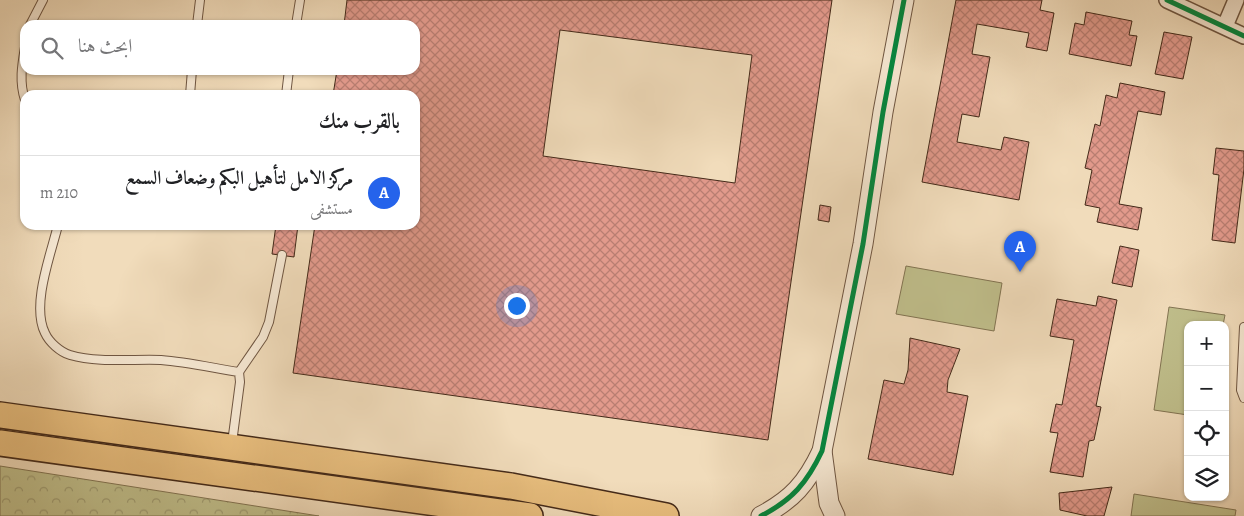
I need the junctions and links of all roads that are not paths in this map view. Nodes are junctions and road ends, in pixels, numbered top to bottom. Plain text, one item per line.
1 (43, 0) edge
2 (200, 0) edge
3 (300, 0) edge
4 (904, 0) edge
5 (1167, 0) edge
6 (1236, 0) edge
7 (33, 20) edge
8 (198, 20) edge
9 (297, 20) edge
10 (1225, 26) junction
11 (1244, 36) edge
12 (21, 75) edge
13 (192, 75) edge
14 (288, 75) edge
15 (21, 90) edge
16 (190, 90) edge
17 (287, 90) edge
18 (57, 230) edge
19 (282, 255) dead end
20 (1244, 327) edge
21 (239, 372) junction
22 (1244, 398) edge
23 (0, 416) edge
24 (0, 443) edge
25 (231, 447) junction
26 (822, 451) junction
27 (511, 486) junction
28 (516, 515) edge
29 (666, 516) edge
30 (761, 516) edge
31 (835, 516) edge

1 - 7 lane
2 - 8 lane
3 - 9 lane
4 - 26 street
5 - 10 street
6 - 10 street
10 - 11 street
12 - 15 lane
13 - 16 lane
14 - 17 lane
18 - 21 lane
19 - 21 lane
20 - 22 lane
21 - 25 lane
23 - 25 highway
24 - 28 highway
25 - 27 highway
26 - 30 street
26 - 31 street
27 - 28 street
27 - 29 highway

